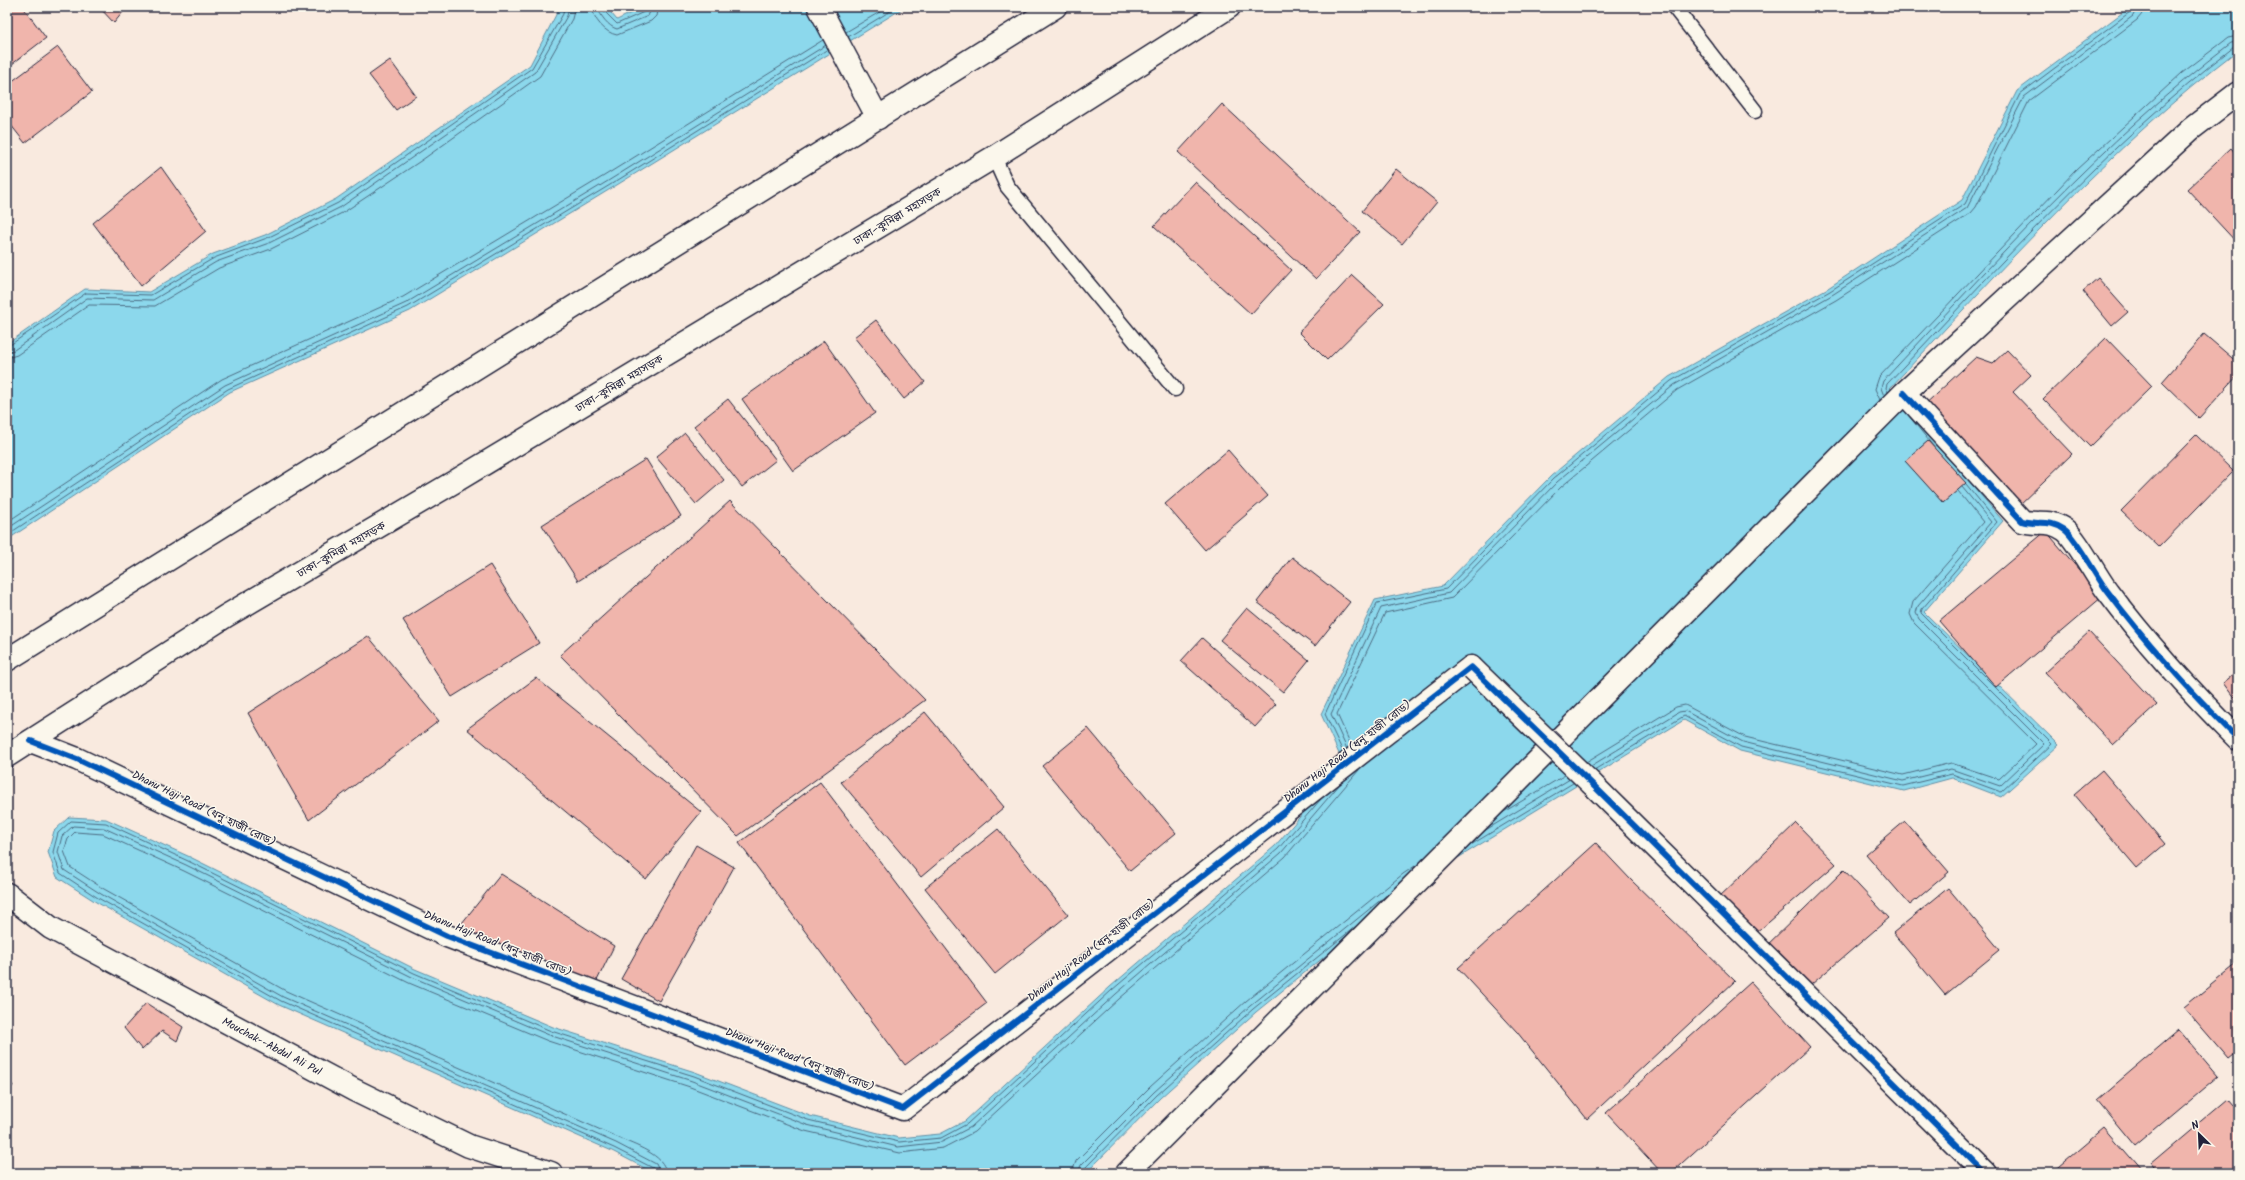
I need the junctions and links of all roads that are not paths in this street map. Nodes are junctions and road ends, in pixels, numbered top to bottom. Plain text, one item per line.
1 (819, 7) edge
2 (1055, 7) edge
3 (1229, 7) edge
4 (1674, 7) edge
5 (2238, 93) edge
6 (1755, 111) dead end
7 (878, 118) junction
8 (994, 158) junction
9 (1175, 389) dead end
10 (1904, 393) junction
11 (7, 660) edge
12 (2238, 739) edge
13 (31, 741) junction
14 (7, 756) edge
15 (7, 894) edge
16 (550, 1173) edge
17 (1127, 1173) edge
18 (1985, 1173) edge

1 - 7 main road
2 - 7 main road
3 - 8 main road, ঢাকা–কুমিল্লা মহাসড়ক
4 - 6 lane
5 - 10 main road
7 - 11 main road
8 - 9 lane
8 - 13 main road, ঢাকা–কুমিল্লা মহাসড়ক
10 - 12 main road
10 - 17 main road
13 - 14 main road, ঢাকা–কুমিল্লা মহাসড়ক
13 - 18 main road, Dhanu Haji Road (ধনু হাজী রোড), bridge
15 - 16 main road, Mouchak--Abdul Ali Pul

